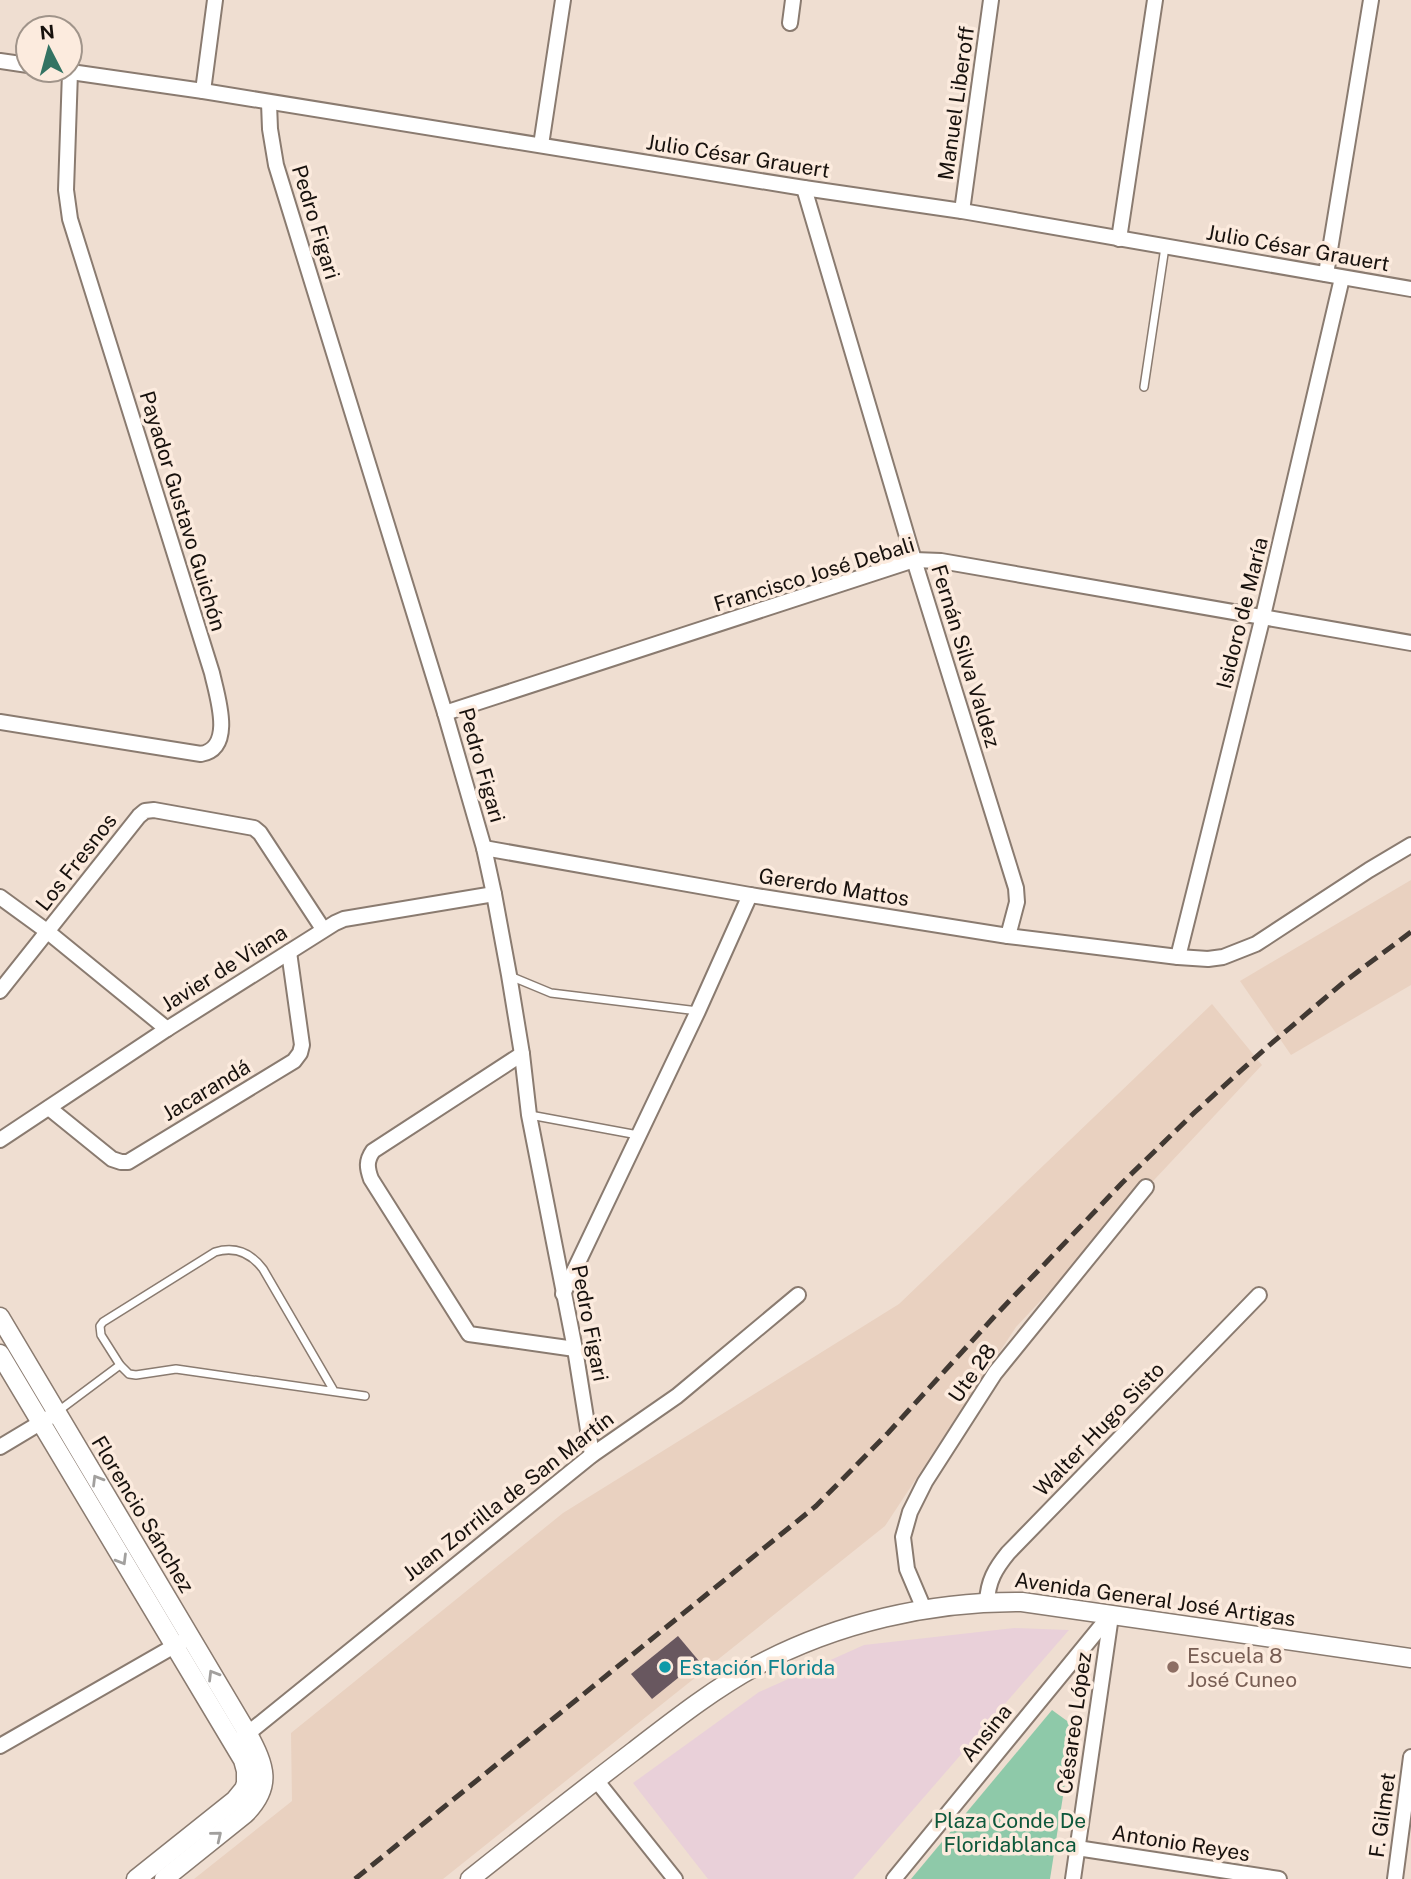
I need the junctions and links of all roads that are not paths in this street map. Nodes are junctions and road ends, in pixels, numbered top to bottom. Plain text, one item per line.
1 (215, 0) edge
2 (563, 0) edge
3 (793, 0) edge
4 (991, 0) edge
5 (1155, 0) edge
6 (1371, 0) edge
7 (790, 23) dead end
8 (84, 74) edge
9 (64, 84) edge
10 (204, 91) junction
11 (269, 103) junction
12 (541, 145) junction
13 (804, 188) junction
14 (962, 211) junction
15 (1119, 239) junction
16 (1165, 247) junction
17 (1326, 274) junction
18 (1342, 278) junction
19 (1411, 289) edge
20 (1144, 387) dead end
21 (914, 560) junction
22 (1263, 616) junction
23 (1411, 643) edge
24 (445, 713) junction
25 (0, 722) edge
26 (1411, 845) edge
27 (484, 848) junction
28 (494, 894) junction
29 (750, 895) junction
30 (0, 897) edge
31 (323, 929) junction
32 (48, 932) junction
33 (1008, 936) junction
34 (289, 952) junction
35 (1178, 957) junction
36 (509, 975) junction
37 (0, 991) edge
38 (698, 1011) junction
39 (167, 1029) junction
40 (522, 1054) junction
41 (49, 1108) junction
42 (529, 1115) junction
43 (639, 1135) junction
44 (0, 1140) edge
45 (1146, 1186) dead end
46 (564, 1294) junction
47 (1259, 1294) dead end
48 (798, 1295) dead end
49 (0, 1317) edge
50 (575, 1349) junction
51 (0, 1354) edge
52 (120, 1365) junction
53 (334, 1391) junction
54 (365, 1396) dead end
55 (57, 1412) junction
56 (40, 1423) junction
57 (0, 1447) edge
58 (592, 1454) junction
59 (987, 1602) junction
60 (924, 1609) junction
61 (1111, 1614) junction
62 (190, 1637) junction
63 (173, 1646) junction
64 (1411, 1657) edge
65 (241, 1739) junction
66 (0, 1746) edge
67 (1411, 1757) edge
68 (596, 1780) junction
69 (1077, 1848) junction
70 (154, 1863) junction
71 (165, 1878) edge
72 (136, 1879) edge
73 (470, 1879) edge
74 (675, 1879) edge
75 (894, 1879) edge
76 (1073, 1879) edge
77 (1279, 1879) edge
78 (1395, 1879) edge

1 - 10 street
2 - 12 street
3 - 7 street
4 - 14 street, Manuel Liberoff
5 - 15 street
6 - 17 street
8 - 10 street, Julio César Grauert
9 - 25 street, Payador Gustavo Guichón
10 - 11 street, Julio César Grauert
11 - 12 street, Julio César Grauert
11 - 24 street, Pedro Figari
12 - 13 street, Julio César Grauert
13 - 14 street, Julio César Grauert
13 - 21 street, Fernán Silva Valdez
14 - 15 street, Julio César Grauert
15 - 16 street, Julio César Grauert
16 - 17 street, Julio César Grauert
16 - 20 lane
17 - 18 street, Julio César Grauert
18 - 19 street, Julio César Grauert
18 - 22 street, Isidoro de María
21 - 22 street, Francisco José Debali
21 - 24 street, Francisco José Debali
21 - 33 street, Fernán Silva Valdez
22 - 23 street, Francisco José Debali
22 - 35 street, Isidoro de María
24 - 27 street, Pedro Figari
26 - 35 street
27 - 28 street, Pedro Figari
27 - 29 street, Gererdo Mattos
28 - 31 street, Javier de Viana
28 - 36 street, Pedro Figari
29 - 33 street, Gererdo Mattos
29 - 38 street
30 - 32 street
31 - 32 street, Los Fresnos
31 - 34 street, Javier de Viana
32 - 37 street, Los Fresnos
32 - 39 street
33 - 35 street, Gererdo Mattos
34 - 39 street, Javier de Viana
34 - 41 street, Jacarandá
36 - 38 lane
36 - 40 street, Pedro Figari
38 - 43 street
39 - 41 street, Javier de Viana
40 - 42 street, Pedro Figari
40 - 50 street
41 - 44 street, Javier de Viana
42 - 43 lane
42 - 46 street, Pedro Figari
43 - 46 street
45 - 60 street, Ute 28
46 - 50 street, Pedro Figari
47 - 59 street, Walter Hugo Sisto
48 - 58 street, Juan Zorrilla de San Martín
49 - 55 street, Florencio Sánchez
50 - 58 street, Pedro Figari
51 - 56 street, Florencio Sánchez
52 - 53 lane
52 - 53 lane
52 - 55 lane
53 - 54 lane
55 - 56 street
62 -> 55 street, Florencio Sánchez
56 - 57 street
56 -> 63 street, Florencio Sánchez
58 - 65 street, Juan Zorrilla de San Martín
59 - 60 street, Avenida General José Artigas
59 - 61 street, Avenida General José Artigas
60 - 68 street, Avenida General José Artigas
61 - 64 street, Avenida General José Artigas
61 - 69 street, Césareo López
61 - 75 street, Ansina
62 - 63 street
65 -> 62 street, Florencio Sánchez
63 - 65 street, Florencio Sánchez
63 - 66 street
65 - 70 street
71 -> 65 street
67 - 78 street, F. Gilmet
68 - 73 street, Avenida General José Artigas
68 - 74 street
69 - 76 street, Césareo López
69 - 77 street, Antonio Reyes
70 - 71 street
70 - 72 street

